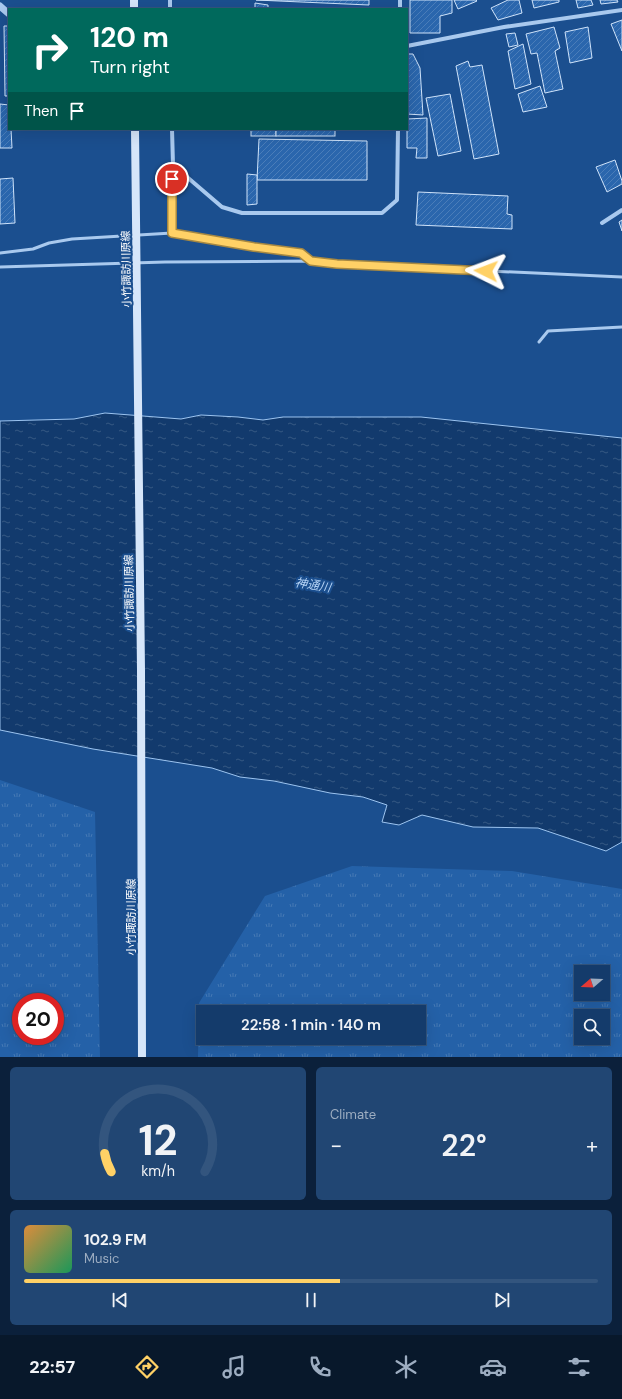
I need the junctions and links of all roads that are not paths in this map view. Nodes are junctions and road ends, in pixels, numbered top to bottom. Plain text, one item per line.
1 (0, 6) edge
2 (622, 10) edge
3 (8, 13) edge
4 (408, 46) edge
5 (135, 130) edge
6 (172, 130) edge
7 (398, 130) edge
8 (172, 165) junction
9 (622, 210) edge
10 (602, 223) dead end
11 (172, 233) junction
12 (0, 253) edge
13 (311, 261) junction
14 (0, 267) edge
15 (622, 277) edge
16 (622, 327) edge
17 (539, 342) dead end
18 (142, 1057) edge

1 - 3 street
2 - 4 street
5 - 18 main road, 小竹諏訪川原線, bridge
6 - 8 street
7 - 8 street
8 - 11 lane
9 - 10 street
11 - 12 lane
11 - 13 lane
13 - 14 lane
13 - 15 lane
16 - 17 lane

